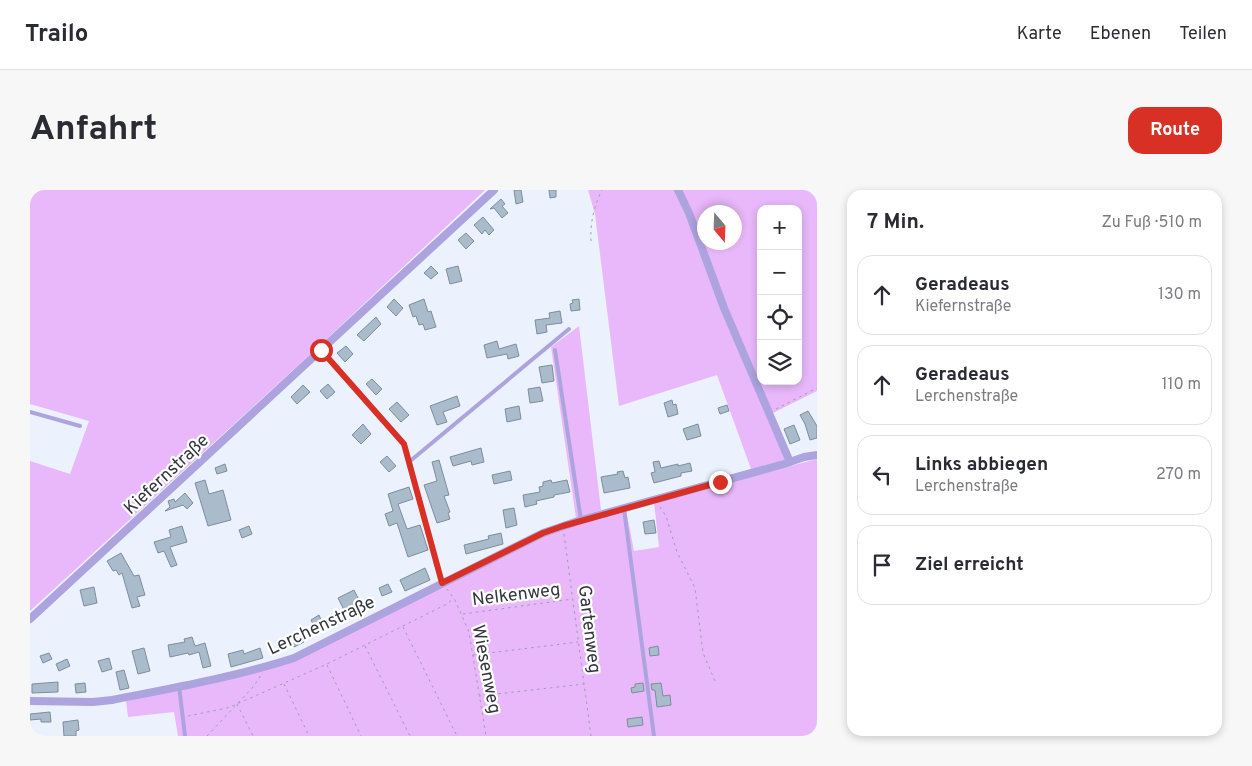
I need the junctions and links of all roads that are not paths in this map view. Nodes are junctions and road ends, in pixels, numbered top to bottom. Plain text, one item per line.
1 (494, 190) edge
2 (678, 190) edge
3 (569, 329) dead end
4 (321, 350) junction
5 (555, 350) dead end
6 (30, 412) edge
7 (80, 426) dead end
8 (817, 455) edge
9 (409, 462) junction
10 (790, 462) junction
11 (624, 509) junction
12 (581, 520) junction
13 (442, 583) junction
14 (30, 619) edge
15 (179, 686) junction
16 (30, 701) edge
17 (185, 736) edge
18 (654, 736) edge

1 - 4 street, Kiefernstraße
2 - 10 street
3 - 9 lane
4 - 9 lane
4 - 14 street, Kiefernstraße
5 - 12 lane
6 - 7 lane
8 - 10 street, Lerchenstraße
9 - 13 lane
10 - 11 street, Lerchenstraße
11 - 12 street, Lerchenstraße
11 - 18 lane
12 - 13 street, Lerchenstraße
13 - 15 street, Lerchenstraße
15 - 16 street, Lerchenstraße
15 - 17 lane

